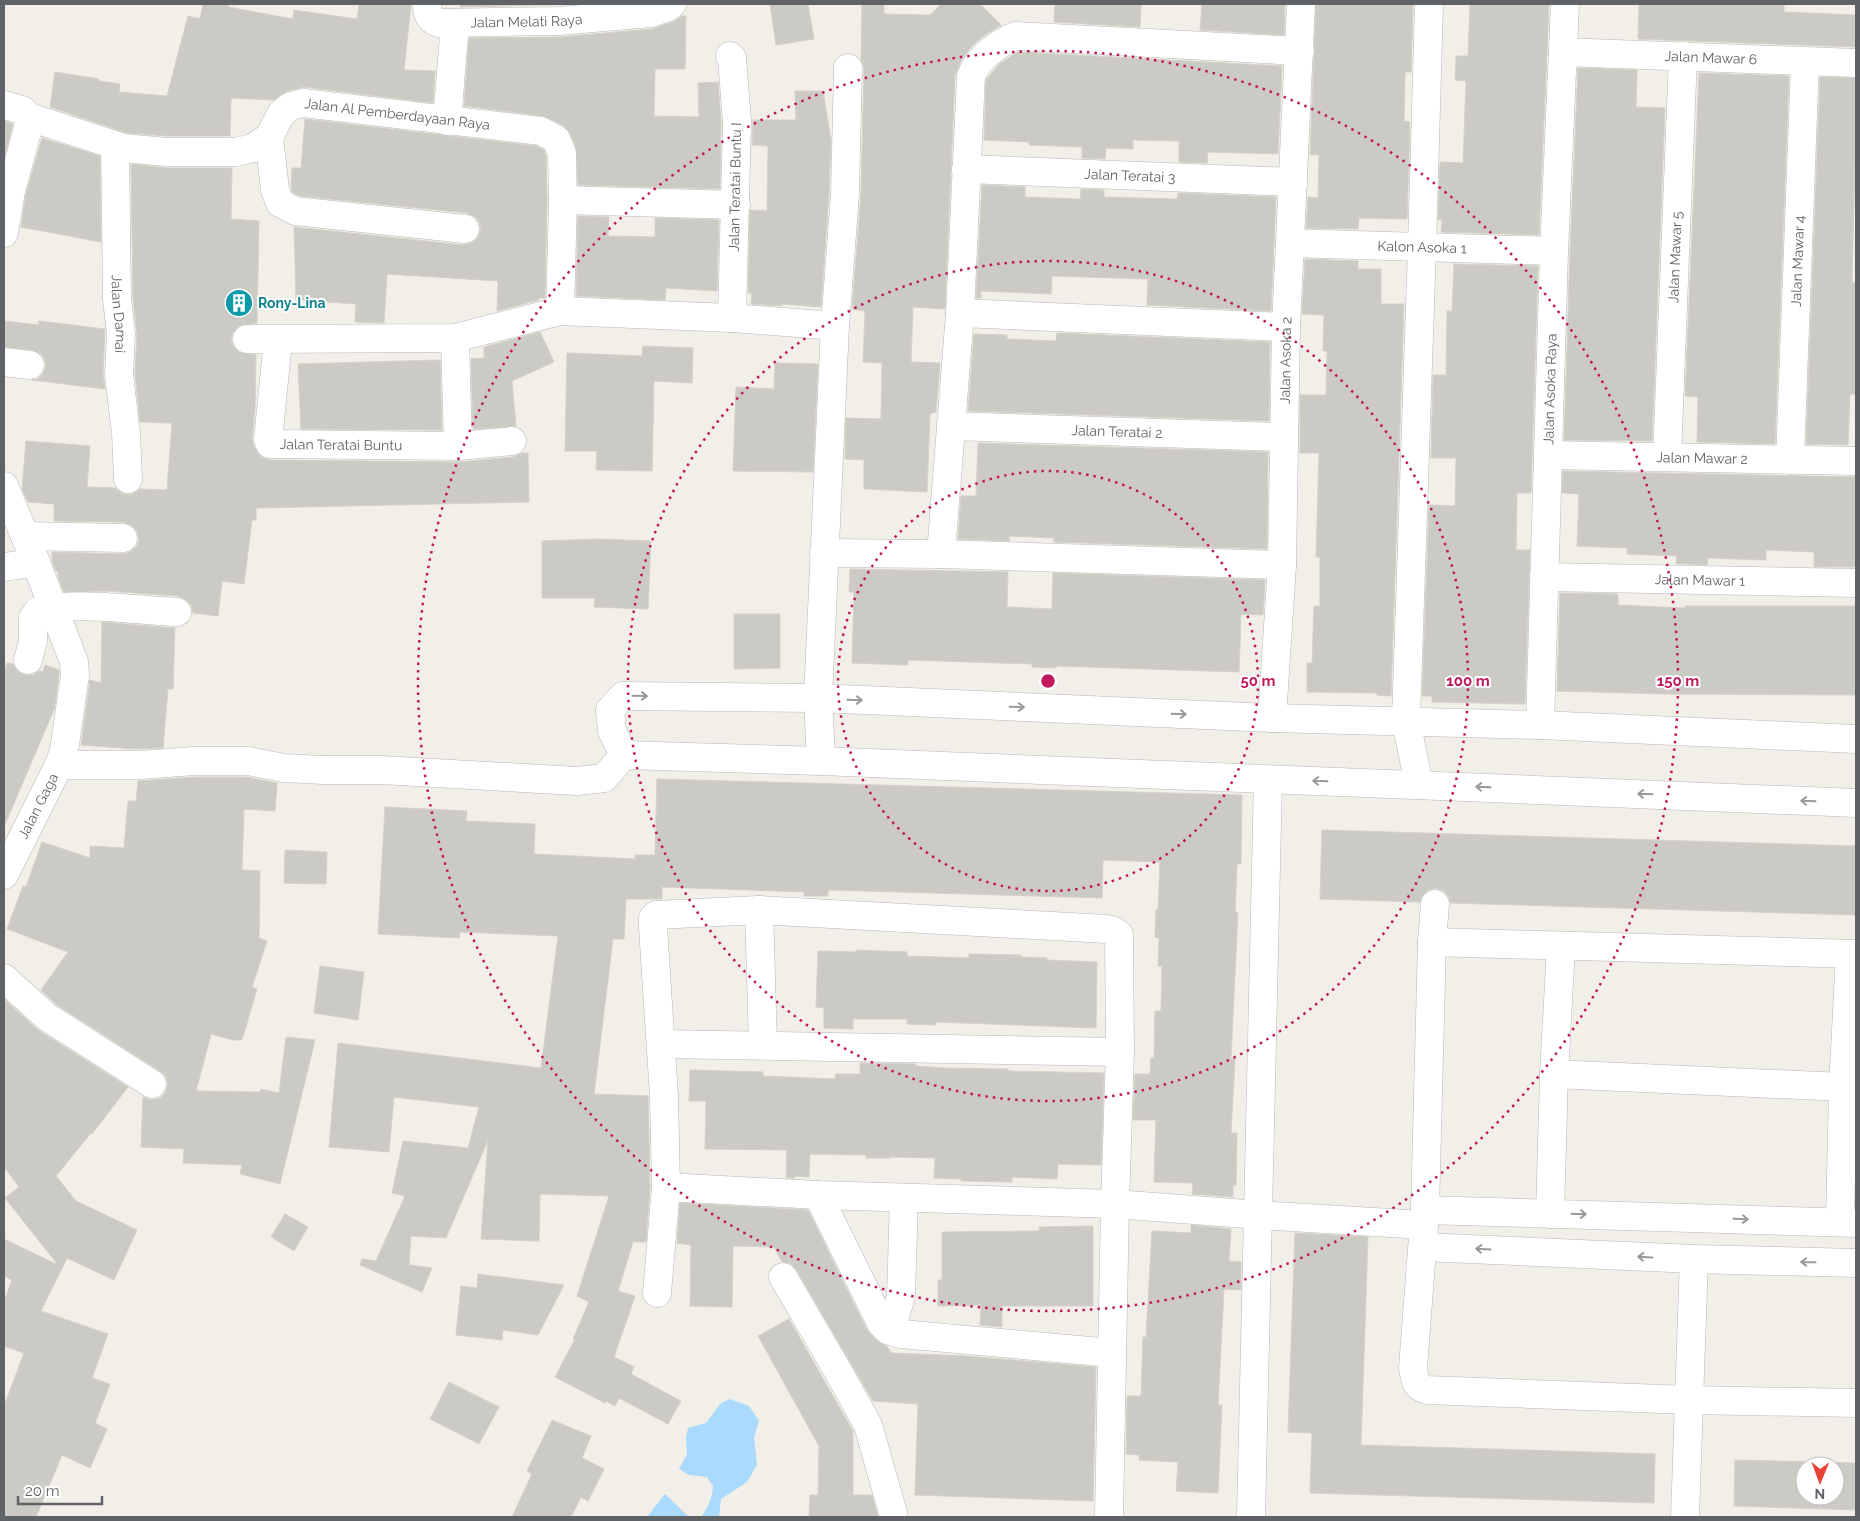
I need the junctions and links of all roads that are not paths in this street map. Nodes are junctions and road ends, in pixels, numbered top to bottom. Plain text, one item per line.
1 (672, 4) edge
2 (1301, 4) edge
3 (1429, 4) edge
4 (1565, 4) edge
5 (440, 16) edge
6 (1300, 50) junction
7 (1563, 52) junction
8 (730, 56) dead end
9 (1683, 56) junction
10 (1805, 63) junction
11 (1856, 64) edge
12 (848, 68) dead end
13 (4, 105) edge
14 (29, 116) junction
15 (447, 121) junction
16 (269, 136) junction
17 (116, 146) junction
18 (966, 169) junction
19 (1293, 182) junction
20 (563, 200) junction
21 (736, 205) junction
22 (465, 229) dead end
23 (4, 233) edge
24 (1290, 244) junction
25 (1422, 247) junction
26 (1554, 251) junction
27 (560, 311) junction
28 (960, 313) junction
29 (732, 318) junction
30 (835, 326) junction
31 (1286, 327) junction
32 (454, 338) junction
33 (247, 340) dead end
34 (278, 340) junction
35 (4, 362) edge
36 (30, 365) dead end
37 (951, 426) junction
38 (1284, 437) junction
39 (512, 441) dead end
40 (458, 446) junction
41 (1548, 454) junction
42 (1667, 457) junction
43 (1790, 460) junction
44 (1856, 461) edge
45 (128, 479) dead end
46 (4, 486) edge
47 (123, 538) dead end
48 (30, 548) junction
49 (824, 553) junction
50 (941, 554) junction
51 (1282, 565) junction
52 (4, 567) edge
53 (1544, 577) junction
54 (1856, 583) edge
55 (54, 607) junction
56 (178, 612) dead end
57 (28, 660) dead end
58 (818, 698) junction
59 (1272, 718) junction
60 (1406, 720) junction
61 (1540, 725) junction
62 (1856, 739) edge
63 (624, 755) junction
64 (821, 761) junction
65 (59, 765) junction
66 (1268, 780) junction
67 (1419, 785) junction
68 (1856, 803) edge
69 (4, 875) edge
70 (1435, 904) dead end
71 (759, 910) junction
72 (1432, 942) junction
73 (1561, 947) junction
74 (1853, 954) edge
75 (4, 978) edge
76 (662, 1044) junction
77 (763, 1045) junction
78 (1120, 1052) junction
79 (1554, 1074) junction
80 (152, 1084) dead end
81 (1843, 1087) junction
82 (666, 1187) junction
83 (818, 1195) junction
84 (904, 1198) junction
85 (1115, 1204) junction
86 (1550, 1214) junction
87 (1259, 1216) junction
88 (1848, 1223) edge
89 (1424, 1227) junction
90 (1694, 1259) junction
91 (1856, 1263) edge
92 (783, 1277) dead end
93 (657, 1293) dead end
94 (888, 1330) junction
95 (1112, 1353) junction
96 (1688, 1400) junction
97 (1856, 1403) edge
98 (898, 1516) edge
99 (1110, 1517) edge
100 (1251, 1517) edge
101 (1685, 1517) edge

1 - 5 street, Jalan Melati Raya
2 - 6 street, Jalan Asoka 2
3 - 25 street
4 - 7 street, Jalan Asoka Raya
5 - 15 street
6 - 18 street
6 - 19 street, Jalan Asoka 2
7 - 9 street, Jalan Mawar 6
7 - 26 street, Jalan Asoka Raya
8 - 21 street, Jalan Teratai Buntu I
9 - 10 street, Jalan Mawar 6
9 - 42 street, Jalan Mawar 5
10 - 11 street, Jalan Mawar 6
10 - 43 street, Jalan Mawar 4
12 - 30 street
13 - 14 street, Jalan Al Pemberdayaan Raya
14 - 17 street, Jalan Al Pemberdayaan Raya
14 - 23 street
15 - 16 street, Jalan Al Pemberdayaan Raya
15 - 20 street, Jalan Al Pemberdayaan Raya
16 - 17 street, Jalan Al Pemberdayaan Raya
16 - 22 street
17 - 45 street, Jalan Damai
18 - 19 street, Jalan Teratai 3
18 - 28 street
19 - 24 street, Jalan Asoka 2
20 - 21 street
20 - 27 street, Jalan Al Pemberdayaan Raya
21 - 29 street, Jalan Teratai Buntu I
24 - 25 street, Kalon Asoka 1
24 - 31 street, Jalan Asoka 2
25 - 26 street, Kalon Asoka 1
25 - 60 street
26 - 41 street, Jalan Asoka Raya
27 - 29 street
27 - 32 street
28 - 31 street
28 - 37 street
29 - 30 street
30 - 49 street
31 - 38 street, Jalan Asoka 2
32 - 34 street
32 - 40 street
33 - 34 street
34 - 40 street, Jalan Teratai Buntu
35 - 36 street
37 - 38 street, Jalan Teratai 2
37 - 50 street
38 - 51 street, Jalan Asoka 2
39 - 40 street, Jalan Teratai Buntu
41 - 42 street, Jalan Mawar 2
41 - 53 street, Jalan Asoka Raya
42 - 43 street, Jalan Mawar 2
43 - 44 street, Jalan Mawar 2
46 - 48 street, Jalan Gaga
47 - 48 street
48 - 52 street
48 - 55 street, Jalan Gaga
49 - 50 street
49 - 58 street
50 - 51 street
51 - 59 street, Jalan Asoka 2
53 - 54 street, Jalan Mawar 1
53 - 61 street, Jalan Asoka Raya
55 - 56 street
55 - 57 street
55 - 65 street, Jalan Gaga
58 -> 59 street
63 -> 58 street
58 - 64 street
59 - 60 street
60 - 61 street
60 - 67 street
61 - 62 street
63 - 64 street
63 - 65 street
64 - 66 street
65 - 69 street, Jalan Gaga
67 -> 66 street
66 - 87 street
68 -> 67 street
70 - 72 street
71 - 76 street
71 - 77 street
71 - 78 street
72 - 73 street
72 - 89 street
73 - 74 street
73 - 79 street
74 - 81 street
75 - 80 street
76 - 77 street
76 - 82 street
77 - 78 street
78 - 85 street
79 - 81 street
79 - 86 street
81 - 88 street
82 - 83 street
82 - 93 street
83 - 84 street
83 - 94 street
84 - 85 street
84 - 94 street
85 - 87 street
85 - 95 street
86 -> 88 street
86 - 89 street
87 - 89 street
87 - 100 street
90 -> 89 street
89 - 96 street
91 -> 90 street
90 - 96 street
92 - 98 street
94 - 95 street
95 - 99 street
96 - 97 street
96 - 101 street

